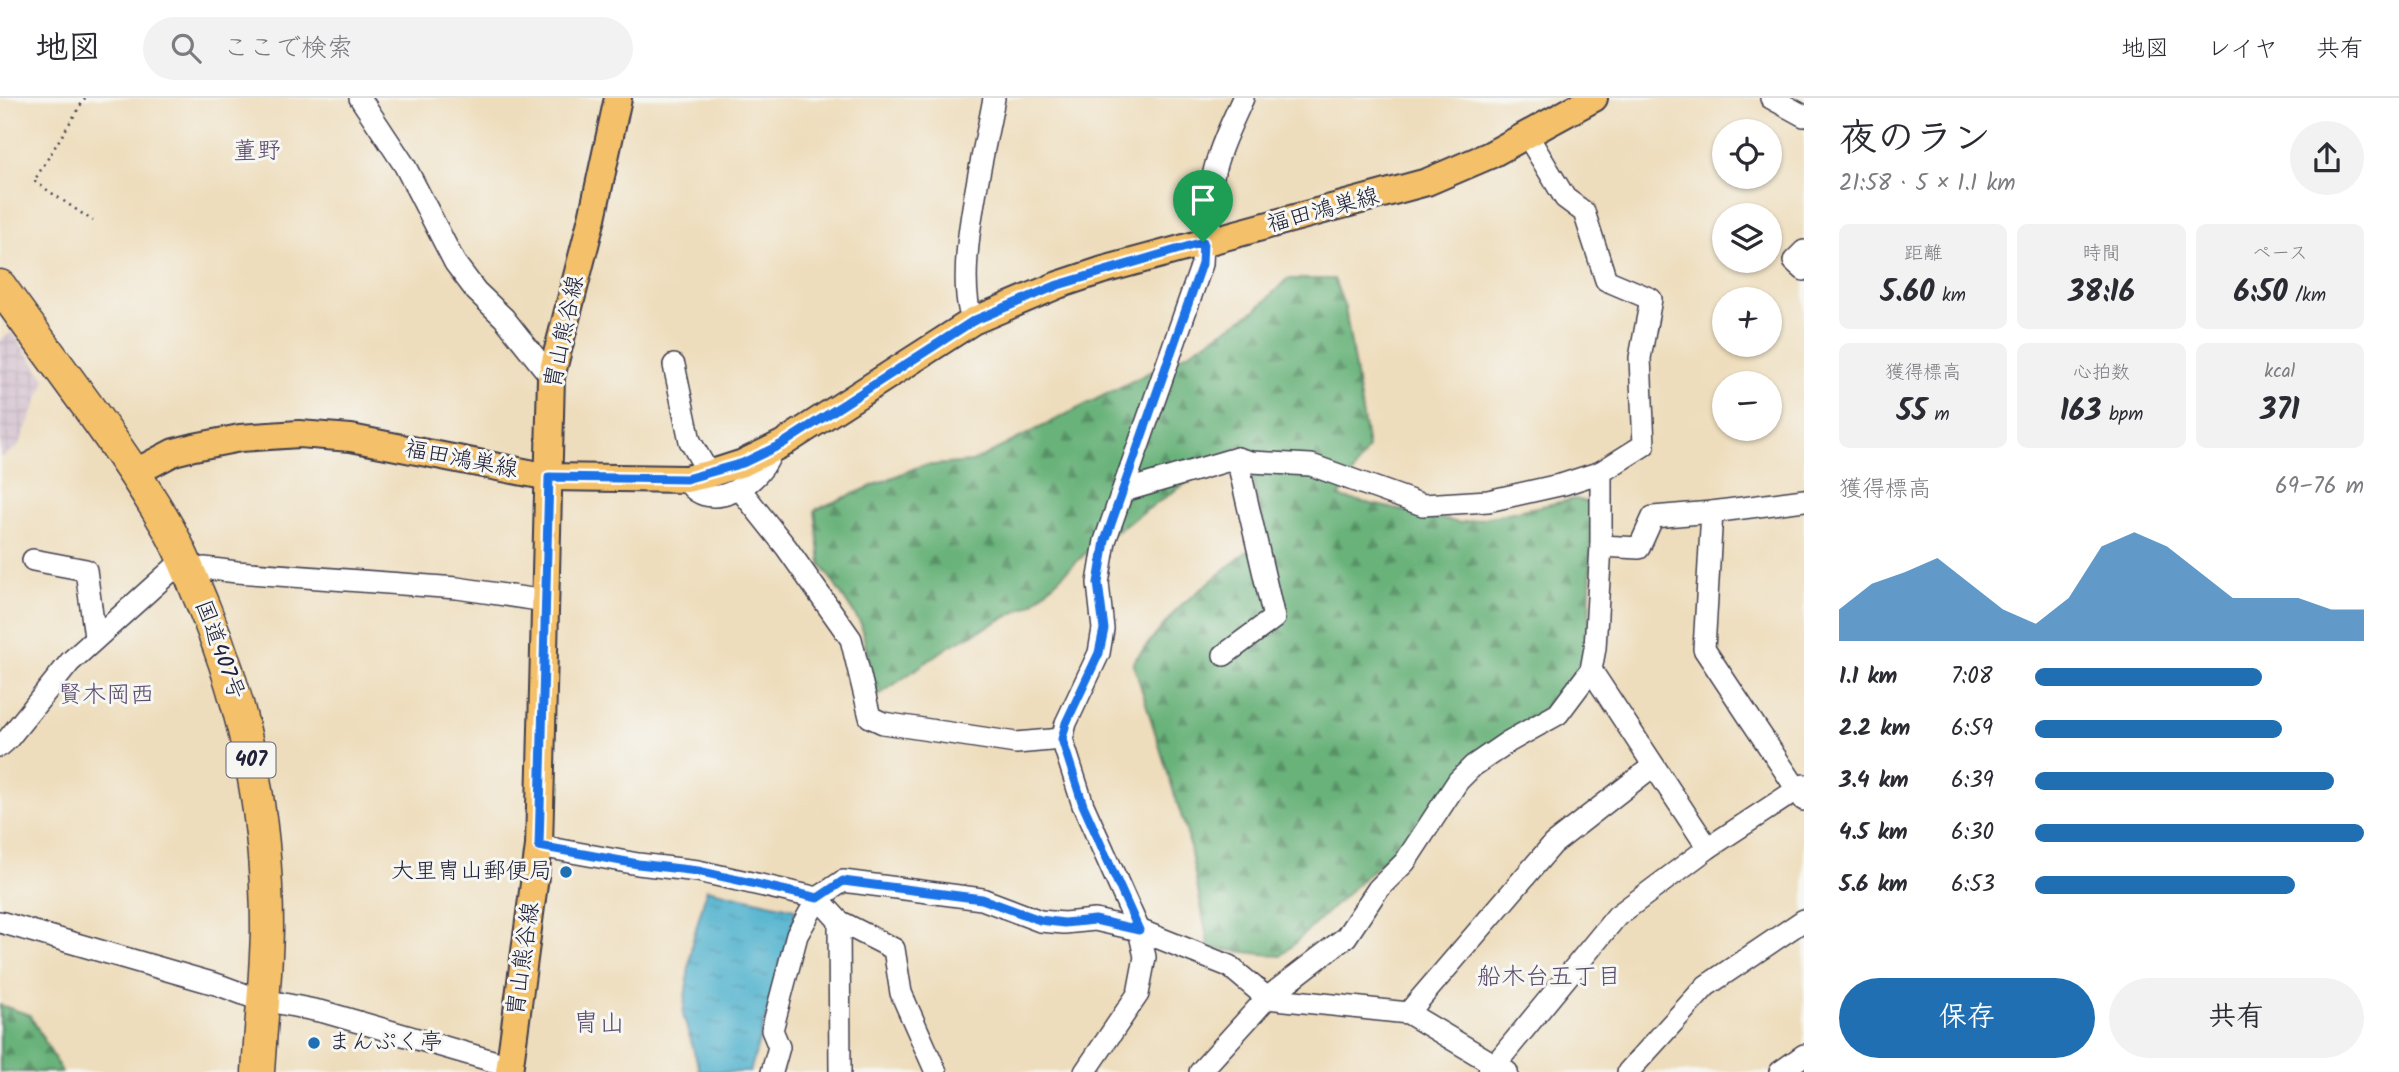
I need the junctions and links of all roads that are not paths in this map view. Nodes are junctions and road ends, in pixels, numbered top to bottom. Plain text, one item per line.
1 (360, 98) edge
2 (618, 98) edge
3 (994, 98) edge
4 (1242, 98) edge
5 (1594, 98) edge
6 (1771, 98) edge
7 (1804, 116) edge
8 (1527, 135) junction
9 (1207, 241) junction
10 (1804, 251) edge
11 (1804, 270) edge
12 (0, 286) edge
13 (973, 321) junction
14 (674, 365) dead end
15 (551, 377) junction
16 (772, 449) junction
17 (1237, 458) junction
18 (1601, 472) junction
19 (134, 473) junction
20 (549, 477) junction
21 (697, 477) junction
22 (739, 488) junction
23 (1124, 491) junction
24 (1804, 500) edge
25 (1712, 512) junction
26 (1601, 546) junction
27 (33, 560) dead end
28 (187, 566) junction
29 (546, 601) junction
30 (95, 637) junction
31 (1224, 655) dead end
32 (1591, 670) junction
33 (1062, 739) junction
34 (0, 746) edge
35 (1653, 766) junction
36 (1802, 792) edge
37 (539, 846) junction
38 (1708, 848) junction
39 (818, 898) junction
40 (839, 920) junction
41 (1804, 920) edge
42 (0, 922) edge
43 (1139, 930) junction
44 (1267, 998) junction
45 (263, 1000) junction
46 (1408, 1013) junction
47 (1804, 1055) edge
48 (509, 1069) edge
49 (1496, 1069) edge
50 (258, 1072) edge
51 (772, 1072) edge
52 (840, 1072) edge
53 (936, 1072) edge
54 (1085, 1072) edge
55 (1200, 1072) edge
56 (1628, 1072) edge
57 (1780, 1072) edge

1 - 15 street
2 - 15 main road, 胄山熊谷線
3 - 13 street
4 - 9 street
5 - 8 main road, 福田鴻巣線
6 - 7 street
8 - 9 main road, 福田鴻巣線
8 - 18 street
9 - 13 main road, 福田鴻巣線
9 - 23 street
10 - 11 street
12 - 19 highway, 国道407号 / 407
13 - 16 main road, 福田鴻巣線
14 - 21 street
15 - 20 main road, 胄山熊谷線
16 - 21 main road, 福田鴻巣線
16 - 22 street
17 - 18 street
17 - 23 street
17 - 31 street
18 - 26 street
19 - 20 main road, 福田鴻巣線
19 - 28 highway, 国道407号 / 407
20 - 21 main road, 福田鴻巣線
20 - 29 main road, 胄山熊谷線
21 - 22 street
22 - 33 street
23 - 33 street
24 - 25 street
25 - 26 street
25 - 36 street
26 - 32 street
27 - 30 street
28 - 29 street
28 - 30 street
28 - 45 highway, 国道407号 / 407
29 - 37 main road, 胄山熊谷線
30 - 34 street
32 - 35 street
32 - 44 street
33 - 43 street
35 - 38 street
35 - 46 street
36 - 38 street
37 - 39 street
37 - 48 main road, 胄山熊谷線
38 - 49 street
39 - 40 street
39 - 43 street
39 - 51 street
40 - 52 street
40 - 53 street
41 - 56 street
42 - 45 street
43 - 44 street
43 - 54 street
44 - 46 street
44 - 55 street
45 - 48 street
45 - 50 highway, 国道407号 / 407
46 - 49 street
47 - 57 street

